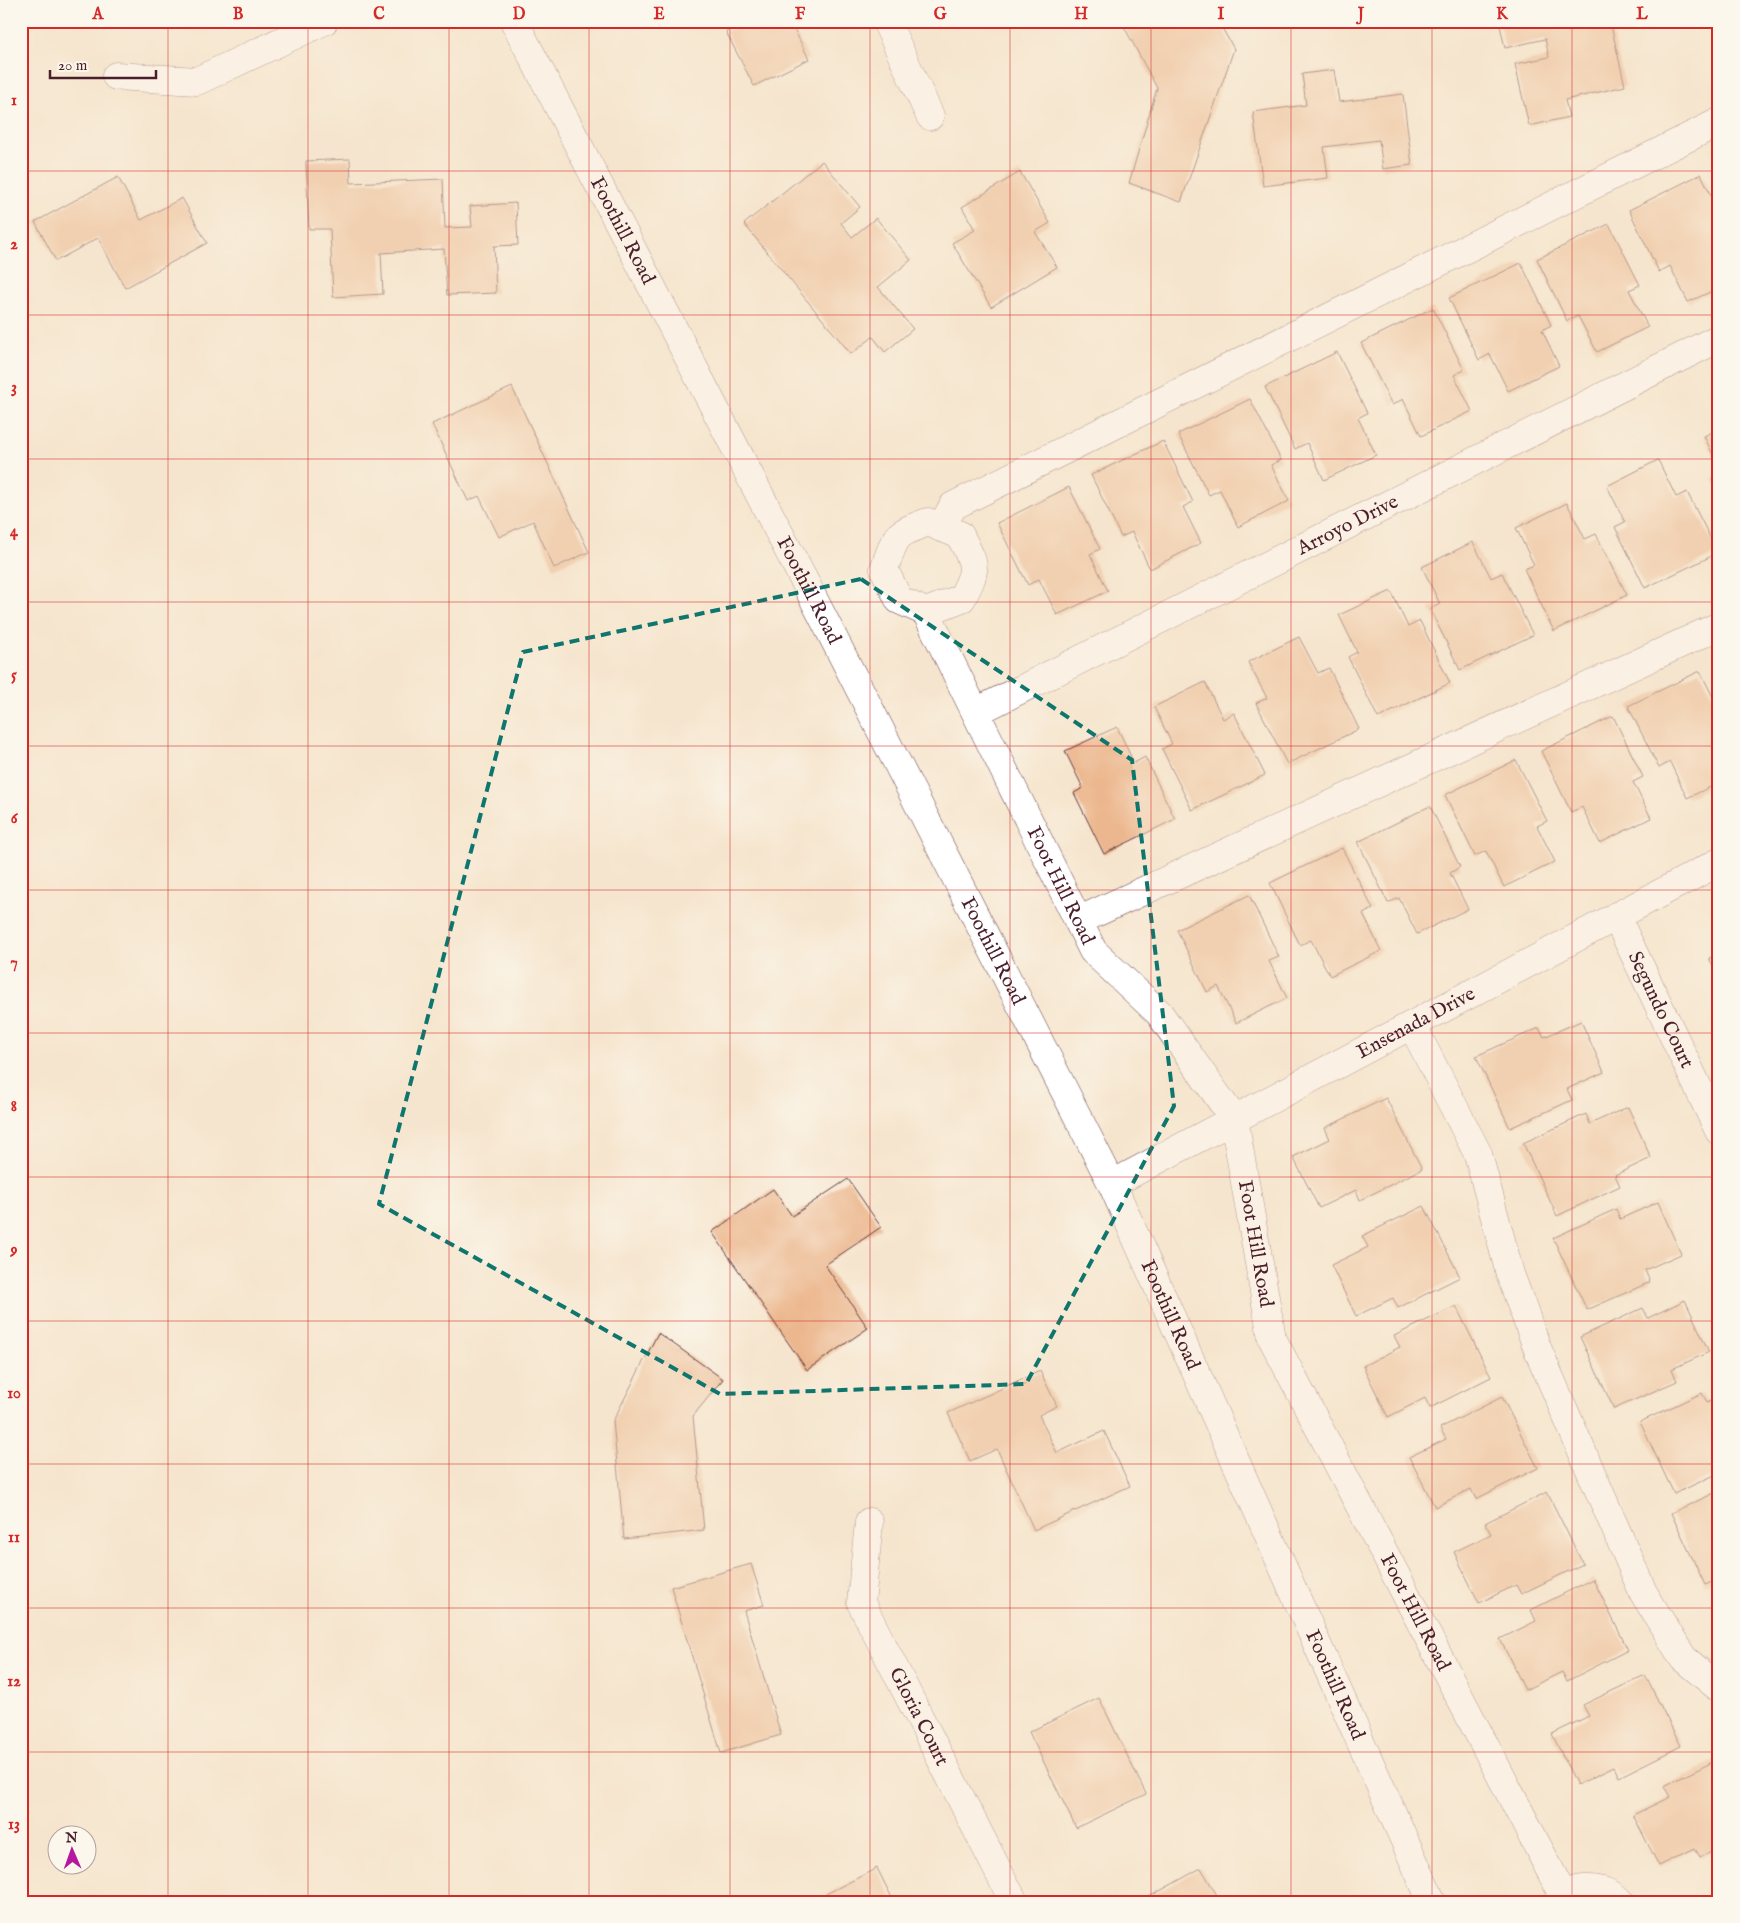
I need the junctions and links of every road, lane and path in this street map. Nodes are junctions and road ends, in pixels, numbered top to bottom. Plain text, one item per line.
1 (324, 21) edge
2 (514, 21) edge
3 (886, 21) edge
4 (116, 76) dead end
5 (930, 116) dead end
6 (1719, 122) edge
7 (1719, 338) edge
8 (941, 528) junction
9 (926, 612) junction
10 (1719, 626) edge
11 (976, 712) junction
12 (1719, 862) edge
13 (1616, 916) junction
14 (1078, 921) junction
15 (1412, 1025) junction
16 (1234, 1119) junction
17 (1719, 1131) edge
18 (1112, 1184) junction
19 (869, 1522) dead end
20 (1719, 1688) edge
21 (1561, 1899) edge
22 (1014, 1902) edge
23 (1432, 1902) edge
24 (1620, 1902) edge

1 - 4 street
2 - 18 street, Foothill Road
3 - 5 street
6 - 8 street
7 - 11 street, Arroyo Drive
8 - 9 street
8 - 9 street
9 - 11 street, Foot Hill Road
10 - 14 street
11 - 14 street, Foot Hill Road
12 - 13 street, Ensenada Drive
13 - 15 street, Ensenada Drive
13 - 17 street, Segundo Court
14 - 16 street, Foot Hill Road
15 - 16 street, Ensenada Drive
15 - 20 street
16 - 18 street, Ensenada Drive
16 - 21 street, Foot Hill Road
18 - 23 street, Foothill Road
19 - 22 street, Gloria Court
21 - 24 street, Foot Hill Road

